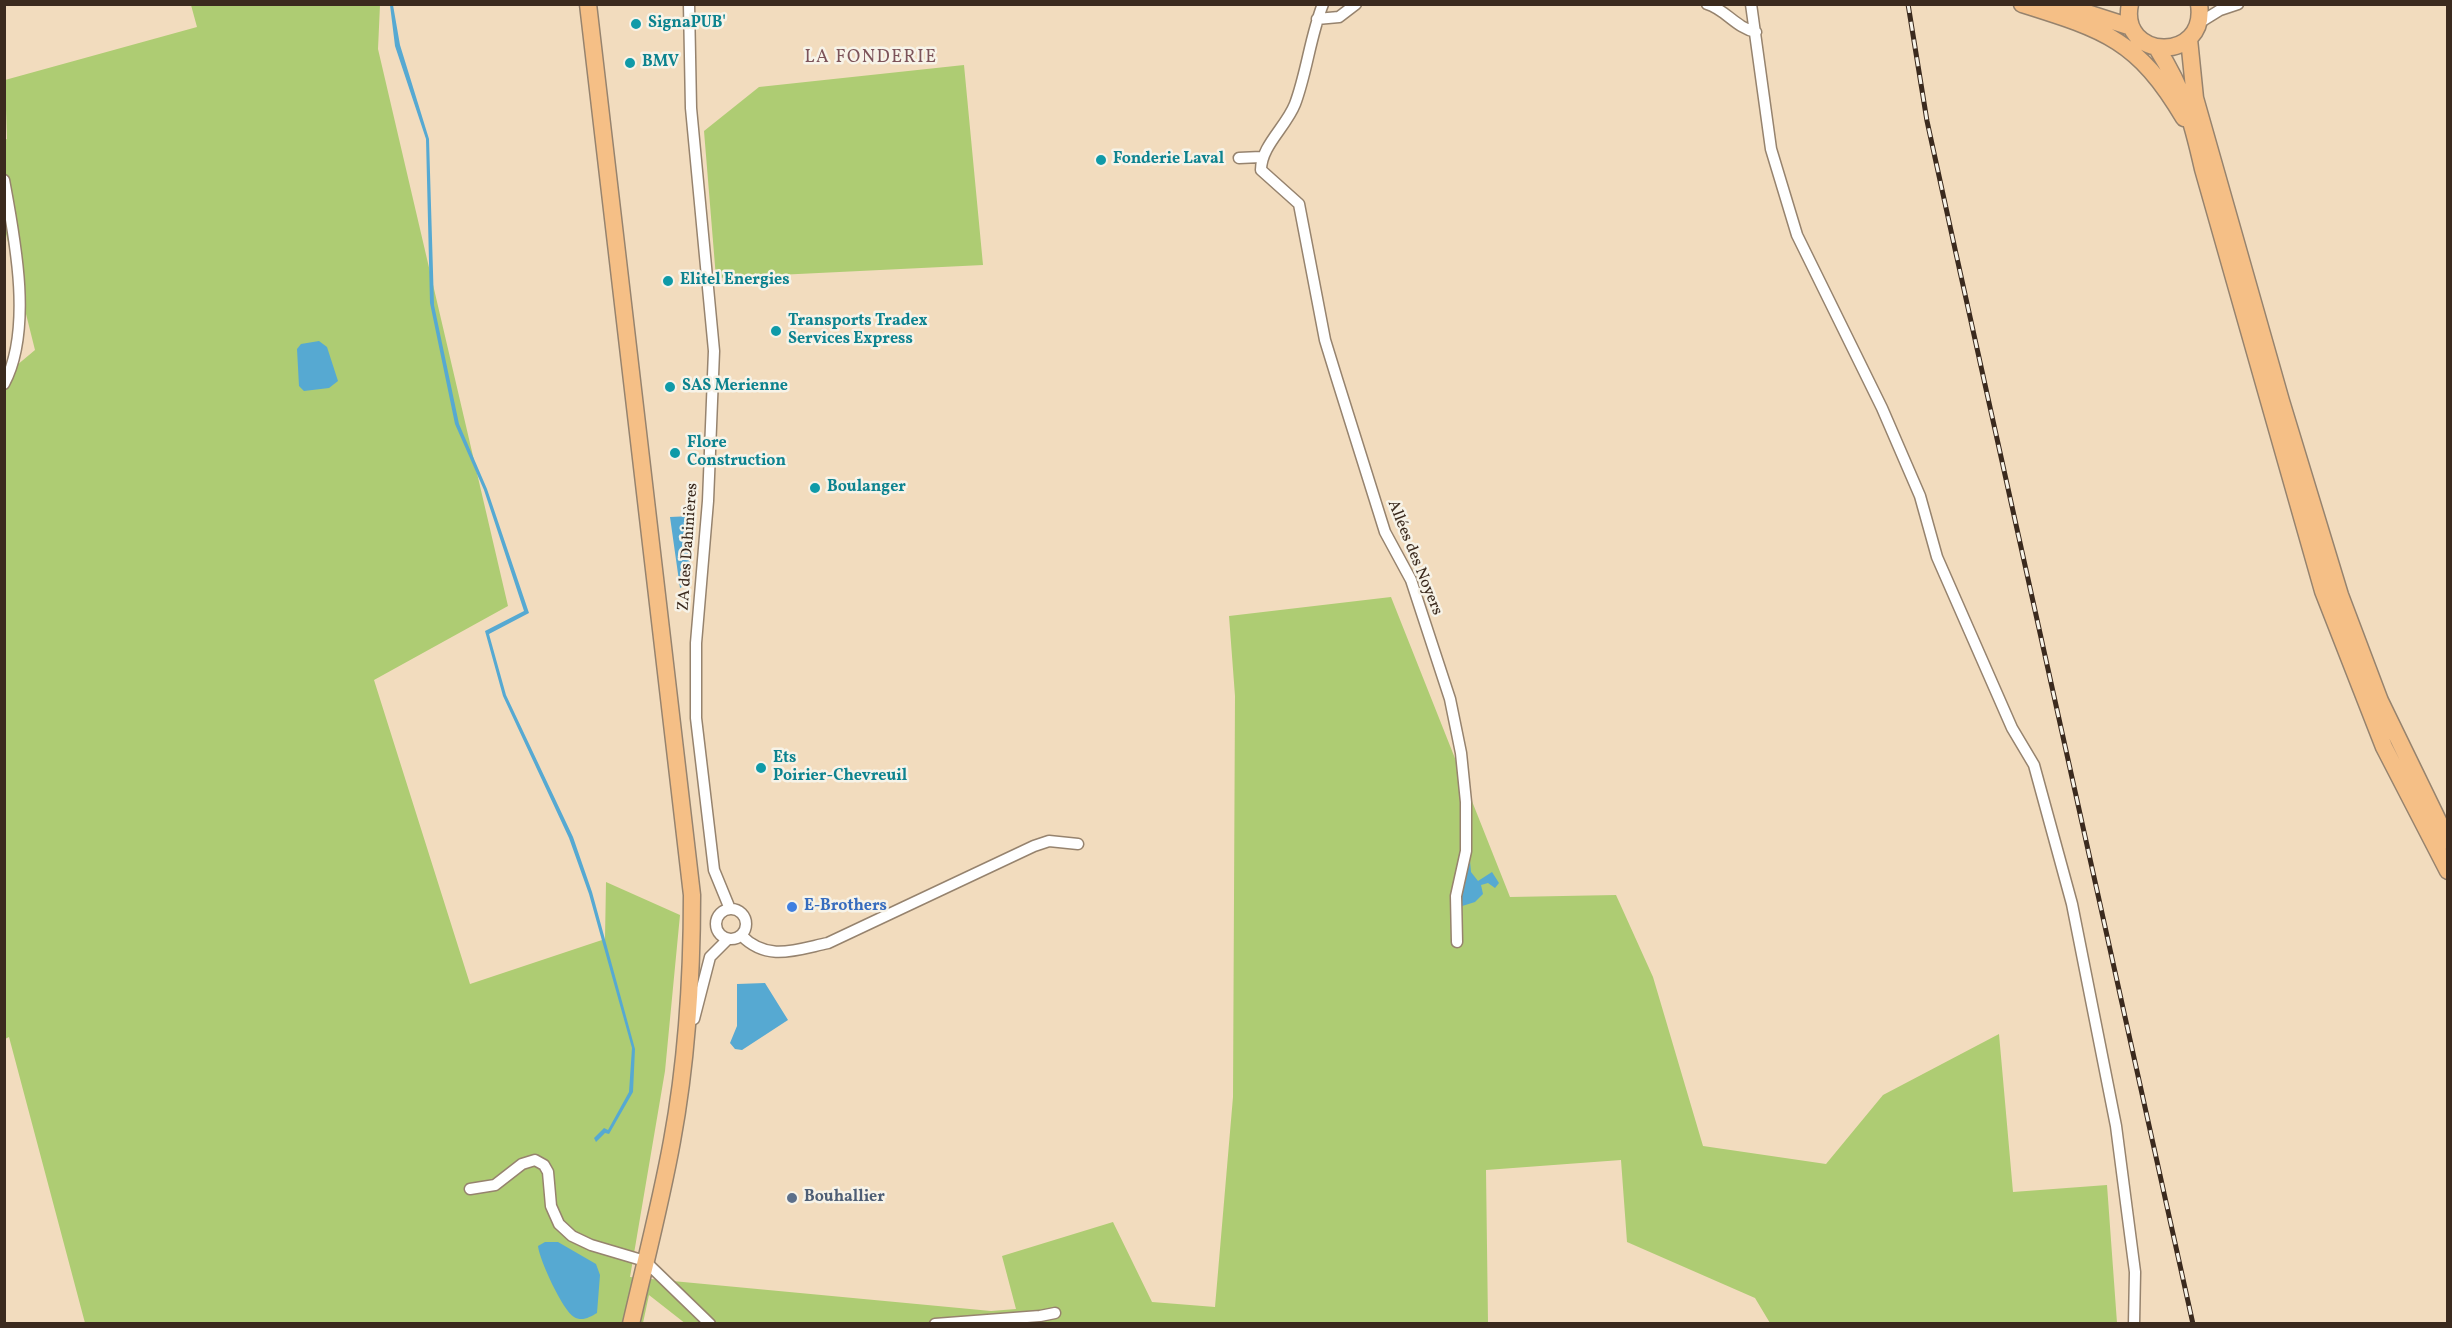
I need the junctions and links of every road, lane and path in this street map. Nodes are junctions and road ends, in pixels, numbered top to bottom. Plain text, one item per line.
1 (588, 4) edge
2 (688, 4) edge
3 (1315, 4) edge
4 (1323, 4) edge
5 (1356, 4) edge
6 (1707, 4) edge
7 (1751, 4) edge
8 (2022, 4) edge
9 (2059, 4) edge
10 (2130, 4) edge
11 (2199, 4) edge
12 (2238, 4) edge
13 (1317, 19) junction
14 (2199, 23) junction
15 (2131, 27) junction
16 (1756, 32) junction
17 (2189, 39) junction
18 (2157, 48) junction
19 (1261, 157) junction
20 (1239, 158) dead end
21 (2203, 169) junction
22 (4, 180) edge
23 (4, 384) edge
24 (2448, 842) edge
25 (1078, 844) dead end
26 (2448, 871) edge
27 (730, 909) junction
28 (741, 935) junction
29 (728, 939) junction
30 (1457, 942) dead end
31 (685, 1055) junction
32 (470, 1189) dead end
33 (645, 1261) junction
34 (1055, 1313) dead end
35 (631, 1323) edge
36 (710, 1323) edge
37 (935, 1323) edge
38 (2134, 1323) edge

1 - 31 main road
2 - 27 street, ZA des Dahinières
3 - 13 street
4 - 13 street
5 - 13 street
6 - 16 street
7 - 16 street
8 - 21 main road
9 - 15 main road
10 - 15 main road
11 - 14 main road
12 - 14 street
13 - 19 street
14 - 17 main road
15 - 18 main road
16 - 38 street
17 - 18 main road
17 - 24 main road
18 - 21 main road
19 - 20 street
19 - 30 street, Allées des Noyers
21 - 26 main road
22 - 23 street
25 - 28 street
27 - 28 street
27 - 29 street
28 - 29 street
29 - 31 street
31 - 33 main road
32 - 33 street
33 - 35 main road
33 - 36 street
34 - 37 street

